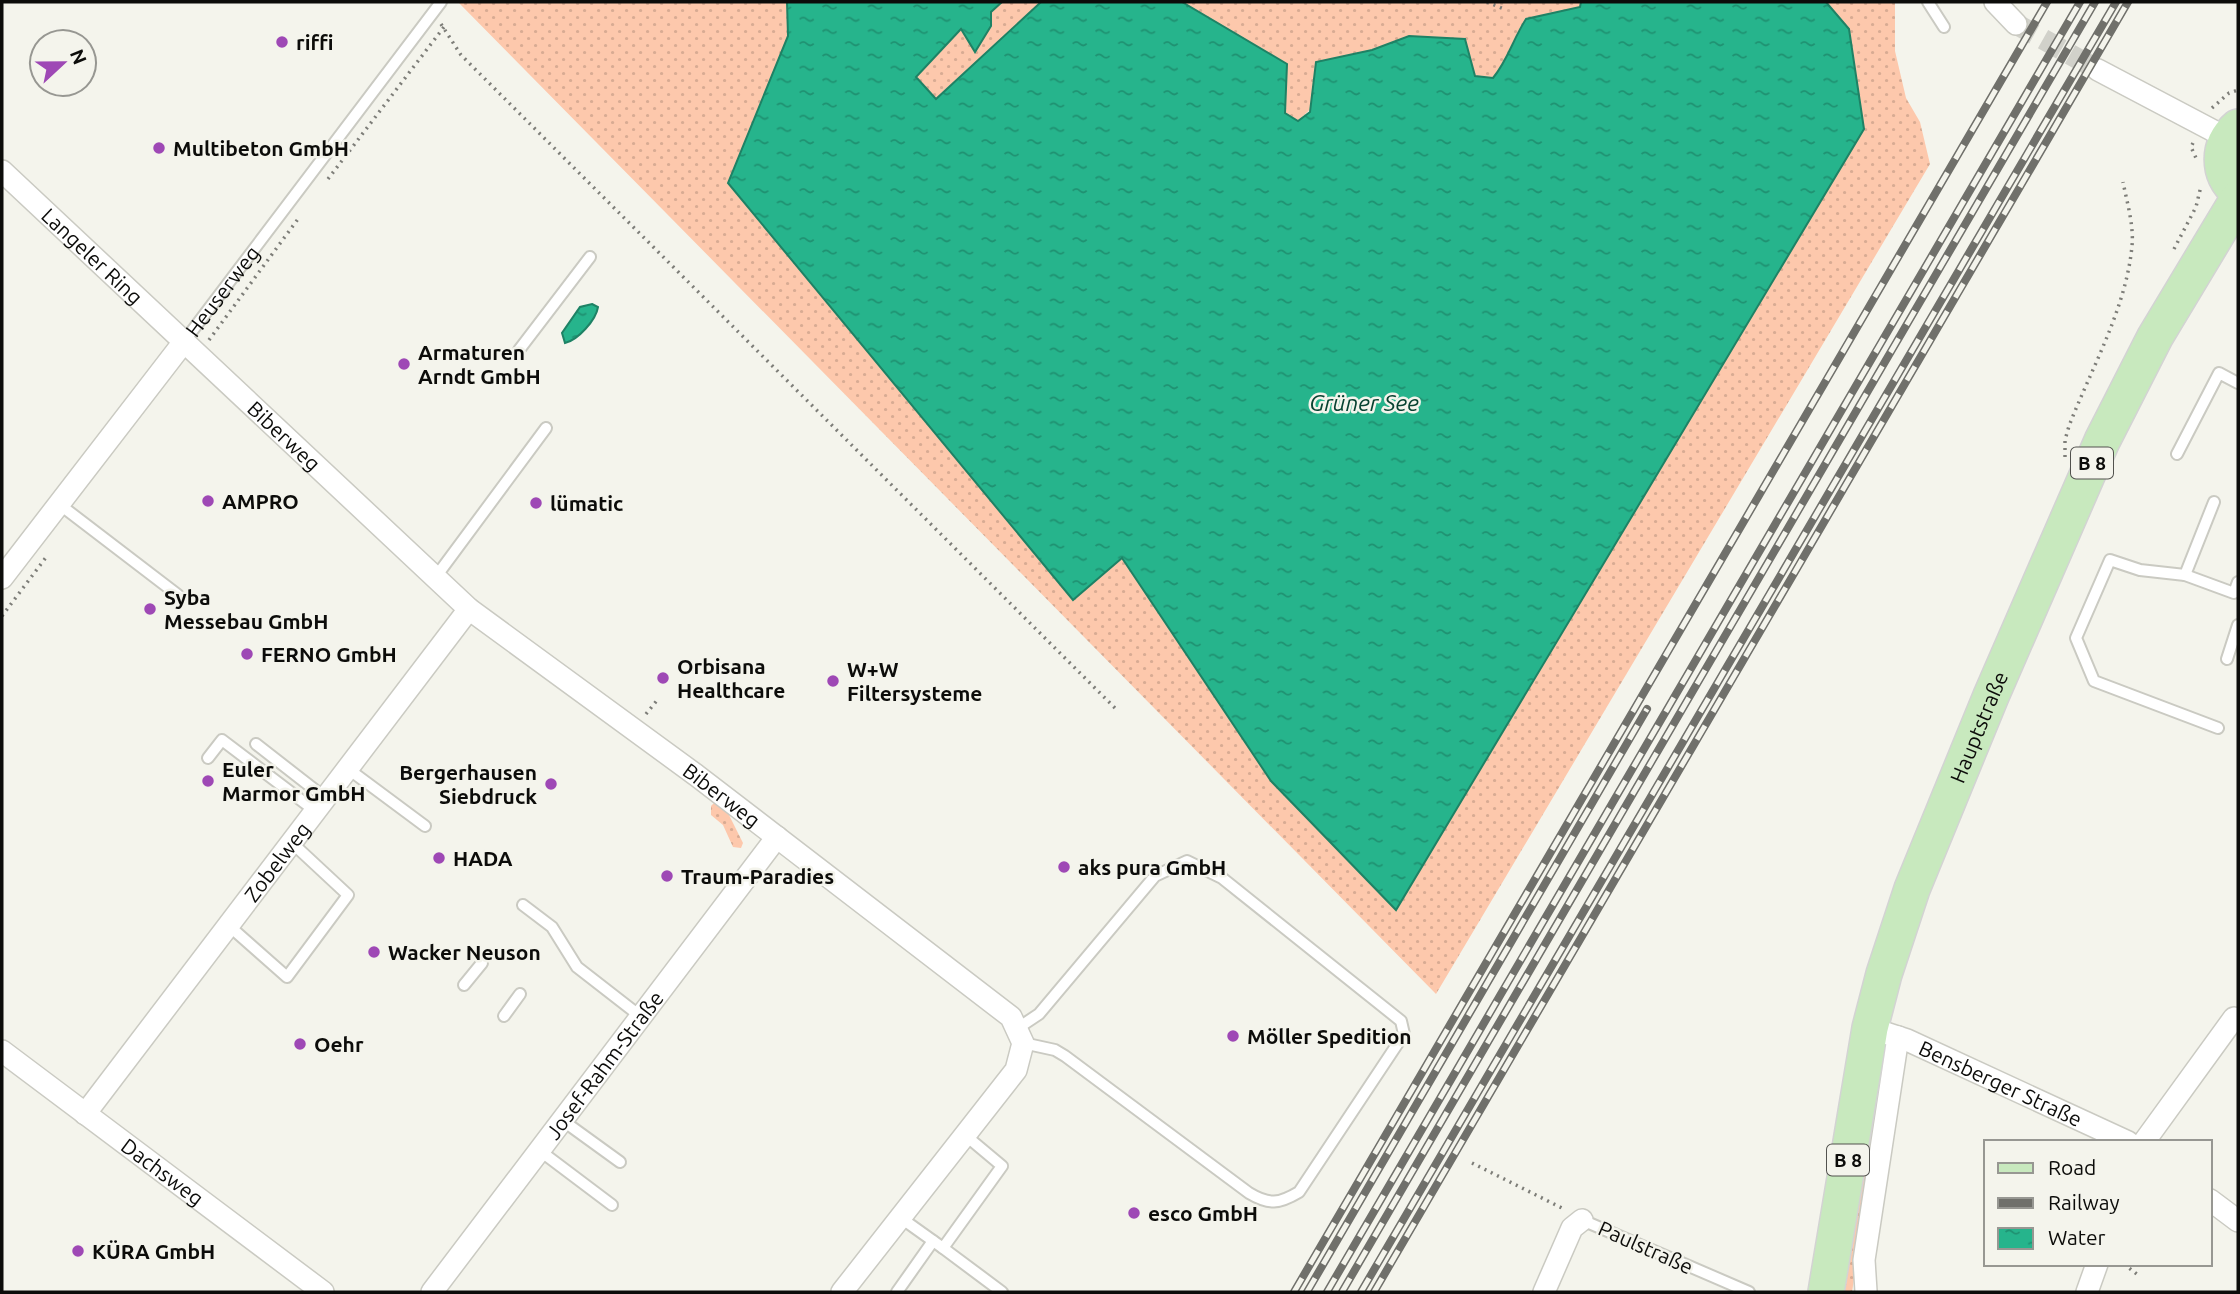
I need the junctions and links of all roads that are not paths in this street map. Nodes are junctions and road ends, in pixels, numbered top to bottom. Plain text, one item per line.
1 (440, 2) edge
2 (1928, 2) edge
3 (1995, 2) edge
4 (2016, 24) tunnel mouth
5 (1944, 27) dead end
6 (2098, 71) tunnel mouth
7 (2233, 132) edge
8 (2, 172) edge
9 (2238, 192) edge
10 (2238, 199) edge
11 (590, 257) dead end
12 (190, 350) junction
13 (519, 351) dead end
14 (2238, 383) edge
15 (546, 428) dead end
16 (2177, 454) dead end
17 (2214, 502) dead end
18 (67, 510) junction
19 (2185, 575) junction
20 (2, 578) edge
21 (435, 578) junction
22 (2238, 582) edge
23 (178, 595) dead end
24 (469, 609) junction
25 (2238, 625) edge
26 (2227, 659) dead end
27 (2218, 728) dead end
28 (256, 744) dead end
29 (208, 758) dead end
30 (347, 768) junction
31 (319, 803) junction
32 (425, 826) dead end
33 (777, 837) junction
34 (290, 841) junction
35 (523, 905) dead end
36 (228, 924) junction
37 (482, 963) dead end
38 (464, 985) dead end
39 (520, 994) dead end
40 (505, 1016) dead end
41 (640, 1016) junction
42 (2234, 1018) dead end
43 (1884, 1032) junction
44 (1021, 1036) junction
45 (2, 1051) edge
46 (85, 1114) junction
47 (562, 1120) junction
48 (965, 1135) junction
49 (2124, 1140) edge
50 (2145, 1140) edge
51 (540, 1150) junction
52 (620, 1162) dead end
53 (2212, 1202) edge
54 (612, 1205) dead end
55 (901, 1218) junction
56 (1582, 1220) joint
57 (2238, 1221) edge
58 (938, 1244) junction
59 (2096, 1266) edge
60 (1866, 1291) edge
61 (323, 1292) edge
62 (432, 1292) edge
63 (842, 1292) edge
64 (897, 1292) edge
65 (1002, 1292) edge
66 (1544, 1292) edge
67 (1749, 1292) edge
68 (1826, 1292) edge
69 (2087, 1292) edge

1 - 12 lane, Heuserweg
2 - 5 lane
3 - 4 street
6 - 7 street
7 - 9 main road
8 - 12 street, Langeler Ring
10 - 43 main road, Hauptstraße / B 8
11 - 13 lane
12 - 18 street, Heuserweg
12 - 21 street, Biberweg
14 - 16 lane
15 - 21 lane
17 - 19 lane
18 - 20 street, Heuserweg
18 - 23 lane
19 - 22 lane
19 - 27 lane
21 - 24 street, Biberweg
24 - 30 street, Zobelweg
24 - 33 street, Biberweg
25 - 26 lane
28 - 31 lane
29 - 31 lane
30 - 31 street, Zobelweg
30 - 32 lane
31 - 34 street, Zobelweg
33 - 41 street, Josef-Rahm-Straße
33 - 44 street, Biberweg
34 - 36 street, Zobelweg
34 - 36 lane
35 - 41 lane
36 - 46 street, Zobelweg
37 - 38 lane
39 - 40 lane
41 - 47 street, Josef-Rahm-Straße
42 - 50 street
43 - 49 street, Bensberger Straße
43 - 60 street, Hauptstraße
43 - 68 main road, Hauptstraße / B 8
44 - 44 lane
44 - 48 street
45 - 46 street, Dachsweg
46 - 61 street, Dachsweg
47 - 51 street, Josef-Rahm-Straße
47 - 52 lane
48 - 55 street
48 - 58 lane
51 - 54 lane
51 - 62 street, Josef-Rahm-Straße
53 - 57 street
55 - 58 lane
55 - 63 street
56 - 66 street
56 - 67 lane, Paulstraße
58 - 64 lane
58 - 65 lane
59 - 69 street

